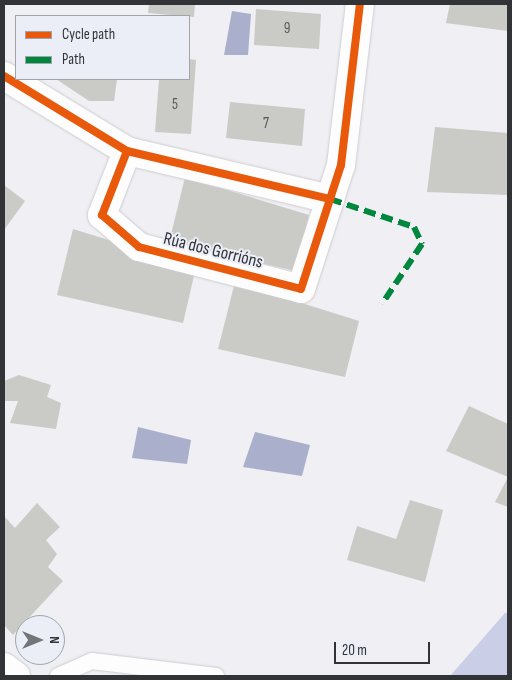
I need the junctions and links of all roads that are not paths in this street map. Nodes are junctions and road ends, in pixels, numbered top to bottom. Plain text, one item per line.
1 (360, 4) edge
2 (4, 76) edge
3 (127, 151) junction
4 (330, 199) junction
5 (4, 666) edge
6 (16, 676) edge
7 (58, 676) edge
8 (216, 676) edge

1 - 4 street, Rúa dos Gorrións
2 - 3 street
3 - 4 street
3 - 4 street, Rúa dos Gorrións
5 - 6 street
7 - 8 lane

